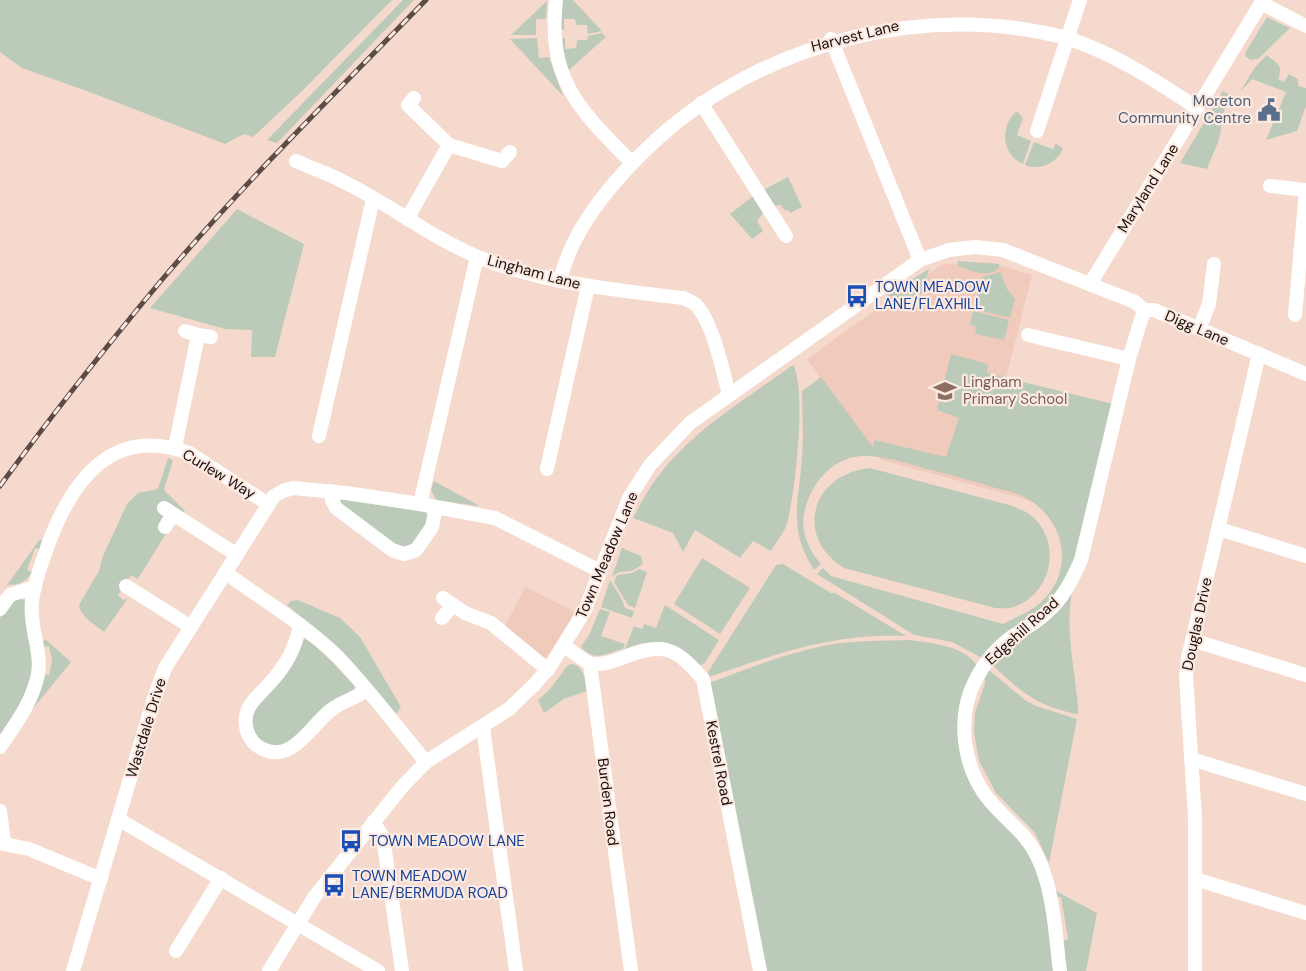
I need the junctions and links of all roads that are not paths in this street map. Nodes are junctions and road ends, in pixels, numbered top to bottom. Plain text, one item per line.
1 (556, 0) edge
2 (1080, 0) edge
3 (1262, 2) edge
4 (1306, 26) edge
5 (1068, 38) junction
6 (831, 39) junction
7 (414, 98) dead end
8 (701, 103) junction
9 (1197, 108) junction
10 (1037, 131) dead end
11 (449, 145) junction
12 (510, 152) dead end
13 (296, 161) dead end
14 (632, 163) junction
15 (1270, 186) dead end
16 (1306, 190) edge
17 (373, 199) junction
18 (407, 219) junction
19 (786, 236) dead end
20 (477, 256) junction
21 (920, 260) junction
22 (1214, 264) dead end
23 (560, 281) junction
24 (1089, 284) junction
25 (588, 286) junction
26 (1144, 310) junction
27 (1295, 315) dead end
28 (1200, 329) junction
29 (198, 334) dead end
30 (1028, 335) dead end
31 (1258, 354) junction
32 (1129, 359) junction
33 (1306, 374) edge
34 (729, 395) junction
35 (319, 436) dead end
36 (175, 448) junction
37 (547, 469) dead end
38 (331, 492) junction
39 (268, 504) junction
40 (420, 504) junction
41 (436, 507) junction
42 (165, 527) dead end
43 (1219, 529) junction
44 (237, 555) junction
45 (1306, 556) edge
46 (600, 571) junction
47 (226, 573) junction
48 (126, 586) dead end
49 (35, 587) junction
50 (0, 609) edge
51 (442, 618) dead end
52 (300, 625) junction
53 (191, 627) junction
54 (1192, 640) junction
55 (564, 646) junction
56 (590, 664) junction
57 (548, 670) junction
58 (1306, 675) edge
59 (366, 690) junction
60 (483, 727) junction
61 (0, 747) edge
62 (1191, 759) junction
63 (426, 762) junction
64 (1306, 795) edge
65 (0, 811) edge
66 (118, 819) junction
67 (373, 822) junction
68 (2, 843) edge
69 (221, 878) junction
70 (101, 879) junction
71 (1195, 879) junction
72 (1306, 913) edge
73 (296, 924) junction
74 (176, 951) dead end
75 (73, 971) edge
76 (269, 971) edge
77 (378, 971) edge
78 (402, 971) edge
79 (516, 971) edge
80 (631, 971) edge
81 (760, 971) edge
82 (1060, 971) edge
83 (1195, 971) edge

1 - 14 street
2 - 5 street
3 - 4 street
3 - 9 street, Maryland Lane
5 - 6 street, Harvest Lane
5 - 9 street, Harvest Lane
5 - 10 street
6 - 8 street, Harvest Lane
6 - 21 street
7 - 11 street
8 - 14 street, Harvest Lane
8 - 19 street
9 - 24 street, Maryland Lane
11 - 12 street
11 - 18 street
13 - 17 street, Lingham Lane
14 - 23 street, Harvest Lane
15 - 16 street
16 - 27 street
17 - 18 street, Lingham Lane
17 - 35 street
18 - 20 street, Lingham Lane
20 - 23 street, Lingham Lane
20 - 40 street
21 - 24 street, Town Meadow Lane
21 - 34 street, Town Meadow Lane
22 - 28 street
23 - 25 street, Lingham Lane
24 - 26 street, Digg Lane
25 - 34 street, Lingham Lane
25 - 37 street
26 - 28 street, Digg Lane
26 - 32 street, Edgehill Road
28 - 31 street, Digg Lane
29 - 36 street
30 - 32 street
31 - 33 street, Digg Lane
31 - 43 street, Douglas Drive
32 - 82 street, Edgehill Road
34 - 46 street, Town Meadow Lane
36 - 39 street, Curlew Way
36 - 49 street, Curlew Way
38 - 39 street, Wastdale Drive
38 - 40 street, Wastdale Drive
38 - 41 street
39 - 44 street, Wastdale Drive
40 - 41 street, Wastdale Drive
41 - 46 street, Wastdale Drive
42 - 44 street
43 - 45 street
43 - 54 street, Douglas Drive
44 - 47 street, Wastdale Drive
46 - 55 street, Town Meadow Lane
47 - 52 street
47 - 53 street, Wastdale Drive
48 - 53 street
49 - 50 street
49 - 61 street, Curlew Way
51 - 57 street
52 - 59 street
52 - 59 street
53 - 66 street, Wastdale Drive
54 - 58 street
54 - 62 street, Douglas Drive
55 - 56 street
55 - 57 street, Town Meadow Lane
56 - 80 street, Burden Road
56 - 81 street, Kestrel Road
57 - 60 street, Town Meadow Lane
59 - 63 street
60 - 63 street, Town Meadow Lane
60 - 79 street
62 - 64 street
62 - 71 street, Douglas Drive
63 - 67 street, Town Meadow Lane
65 - 68 street
66 - 69 street
66 - 70 street, Wastdale Drive
67 - 73 street, Town Meadow Lane
67 - 78 street
68 - 70 street
69 - 73 street
69 - 74 street
70 - 75 street, Wastdale Drive
71 - 72 street
71 - 83 street, Douglas Drive
73 - 76 street, Town Meadow Lane
73 - 77 street

